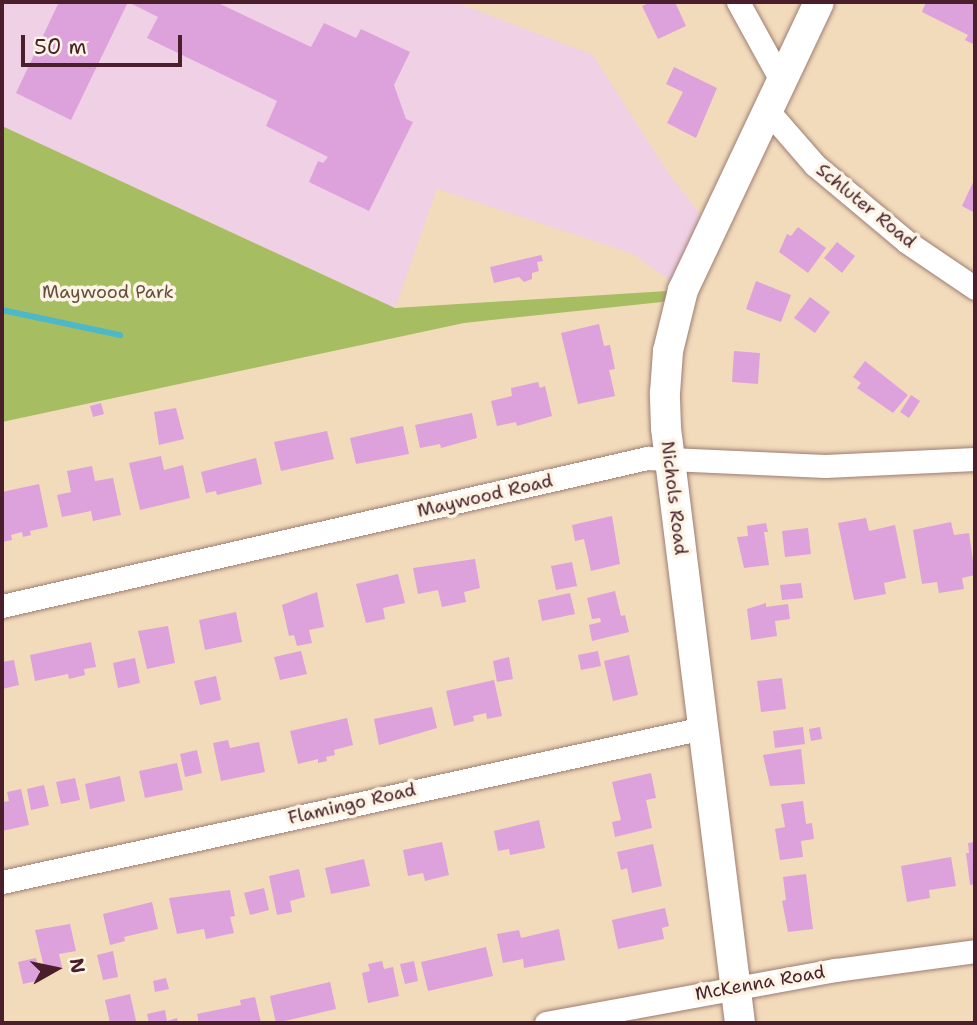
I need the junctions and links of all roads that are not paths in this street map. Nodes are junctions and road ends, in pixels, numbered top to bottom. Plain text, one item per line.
1 (738, 2) edge
2 (818, 2) edge
3 (782, 82) junction
4 (768, 111) junction
5 (975, 288) edge
6 (669, 457) junction
7 (975, 459) edge
8 (2, 606) edge
9 (703, 728) junction
10 (2, 882) edge
11 (975, 951) edge
12 (736, 989) junction
13 (547, 1023) edge
14 (740, 1023) edge

1 - 3 street
2 - 3 street, Nichols Road
3 - 4 street, Nichols Road
4 - 5 street, Schluter Road
4 - 6 street, Nichols Road
6 - 7 street, Maywood Road
6 - 8 street, Maywood Road
6 - 9 street, Nichols Road
9 - 10 street, Flamingo Road
9 - 12 street, Nichols Road
11 - 12 street, McKenna Road
12 - 13 street, McKenna Road
12 - 14 street, Nichols Road

